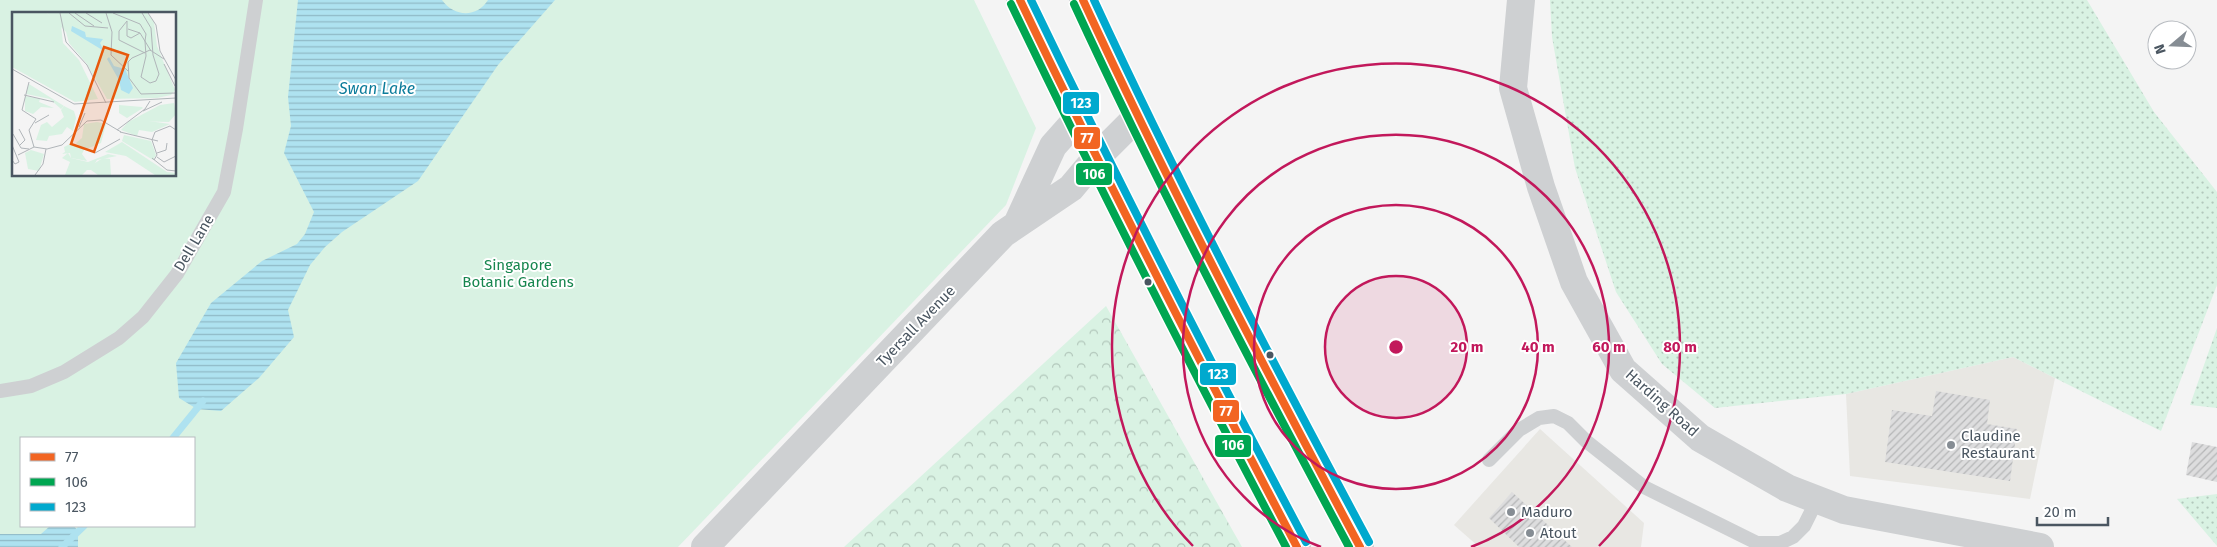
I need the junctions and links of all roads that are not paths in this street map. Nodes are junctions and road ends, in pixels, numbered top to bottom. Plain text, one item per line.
1 (256, 0) edge
2 (1020, 0) edge
3 (1083, 0) edge
4 (1521, 0) edge
5 (1136, 117) junction
6 (1077, 119) junction
7 (1097, 157) junction
8 (1018, 222) junction
9 (0, 391) edge
10 (1489, 460) dead end
11 (1817, 500) junction
12 (705, 547) edge
13 (1297, 547) edge
14 (1360, 547) edge
15 (2040, 547) edge

1 - 9 lane, Dell Lane
2 - 6 main road
3 - 5 main road
4 - 11 street, Harding Road
5 - 7 street, Tyersall Avenue
5 - 14 main road
6 - 7 main road
6 - 8 street
7 - 8 street, Tyersall Avenue
7 - 13 main road
8 - 12 street, Tyersall Avenue
10 - 11 lane
11 - 15 street, Harding Road

